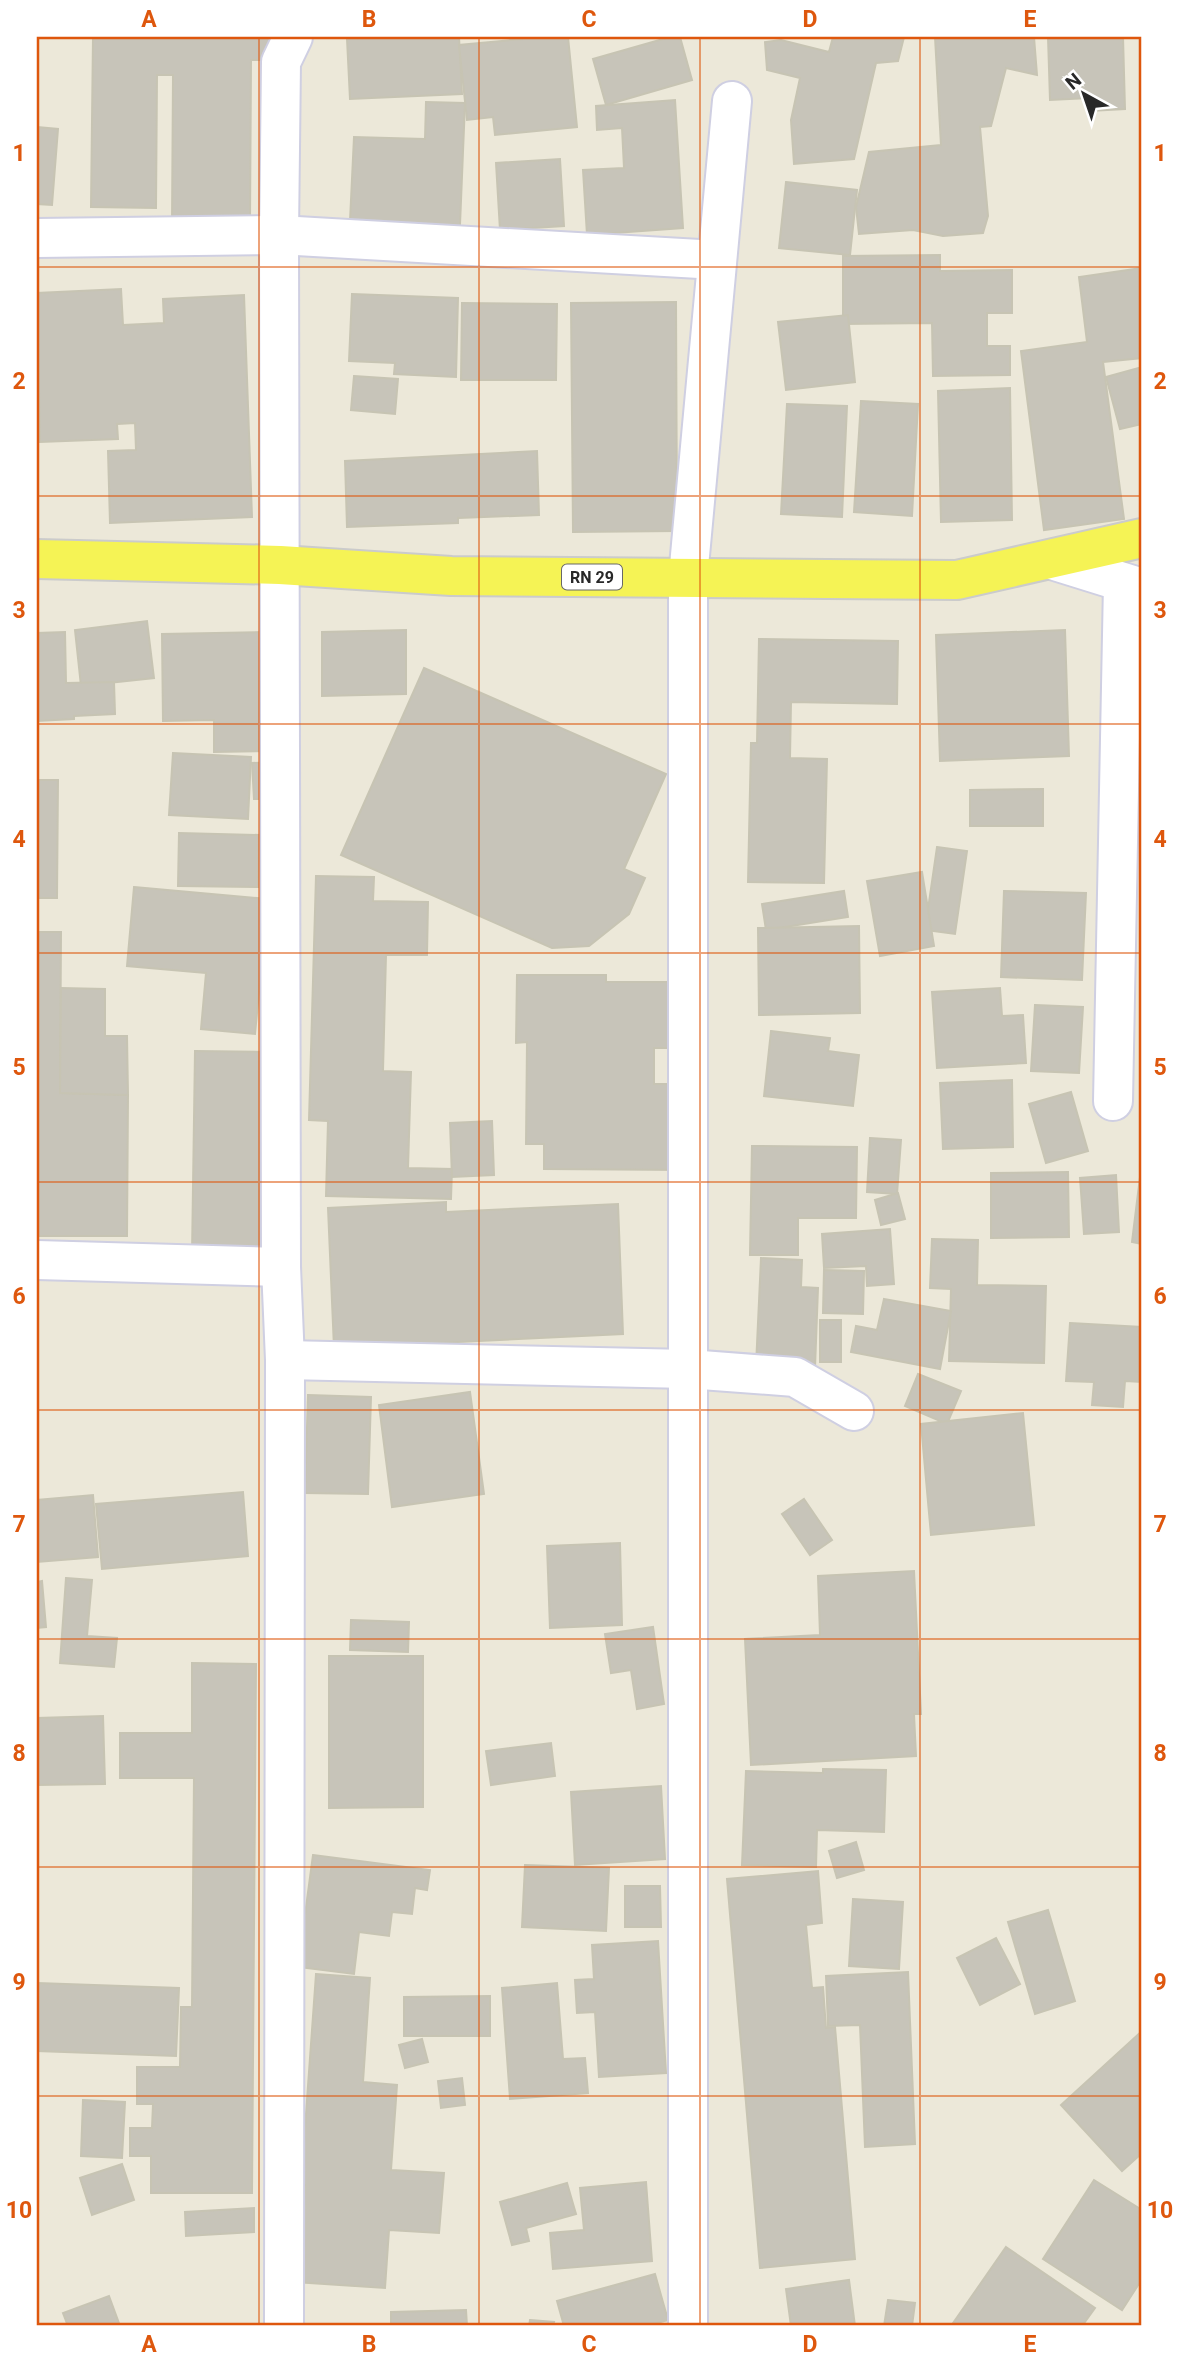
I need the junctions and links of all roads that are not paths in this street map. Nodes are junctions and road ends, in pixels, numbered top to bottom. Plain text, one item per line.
1 (293, 37) edge
2 (732, 101) dead end
3 (279, 235) junction
4 (37, 238) edge
5 (717, 260) junction
6 (1142, 538) edge
7 (37, 559) edge
8 (1052, 560) junction
9 (281, 565) junction
10 (688, 577) junction
11 (1133, 586) edge
12 (1114, 1101) dead end
13 (37, 1261) edge
14 (281, 1267) junction
15 (285, 1360) junction
16 (688, 1368) junction
17 (854, 1411) dead end
18 (284, 2326) edge
19 (688, 2326) edge

1 - 3 street
2 - 5 street
3 - 4 street
3 - 5 street
3 - 9 street
5 - 10 street
6 - 8 main road, RN 29
7 - 9 main road, RN 29
8 - 10 main road, RN 29
8 - 11 street
9 - 10 main road, RN 29
9 - 14 street
10 - 16 street
11 - 12 street
13 - 14 street
14 - 15 street
15 - 16 street
15 - 18 street
16 - 17 street
16 - 19 street

